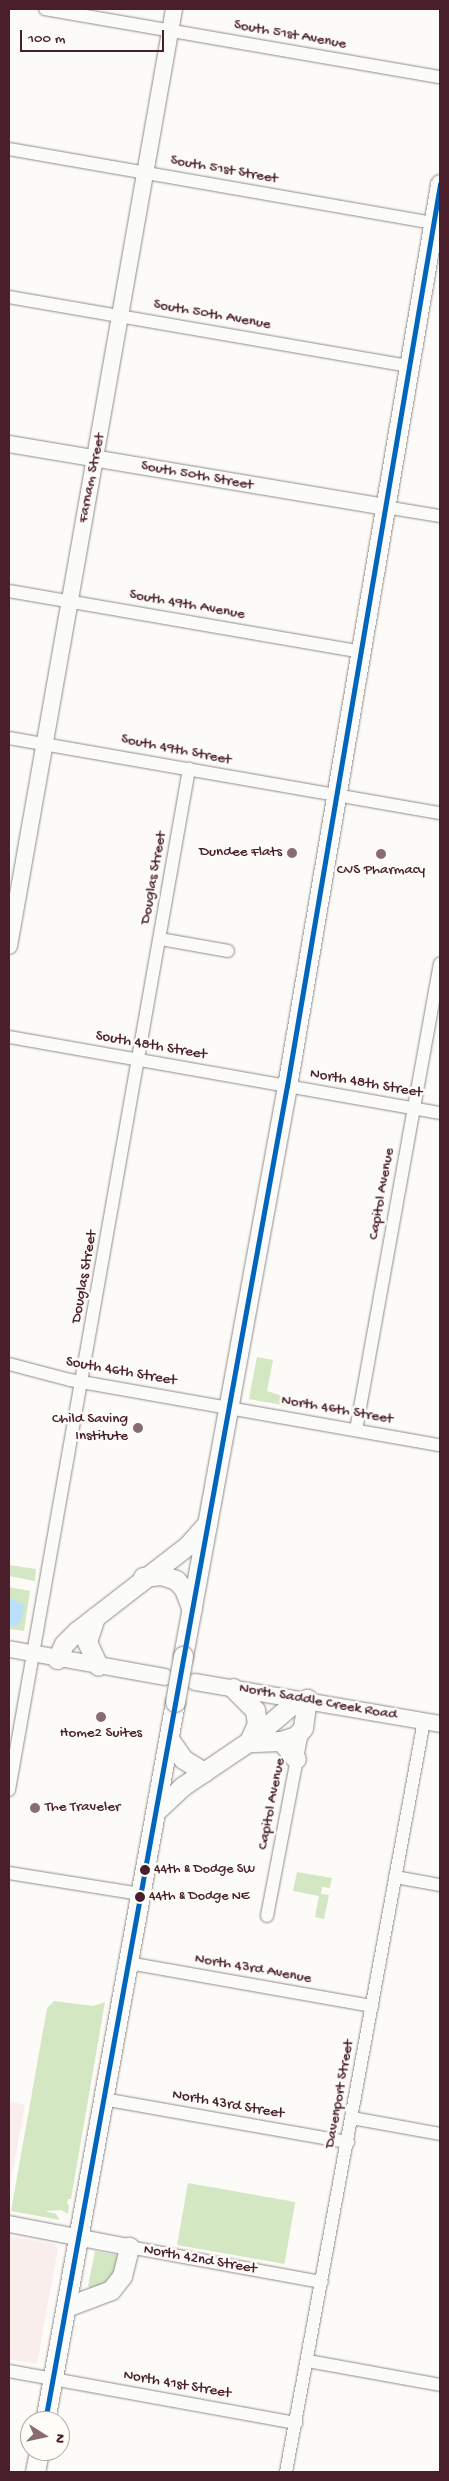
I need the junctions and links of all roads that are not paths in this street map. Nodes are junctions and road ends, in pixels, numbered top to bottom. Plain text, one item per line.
1 (45, 9) edge
2 (174, 9) edge
3 (170, 30) junction
4 (440, 77) edge
5 (9, 149) edge
6 (147, 173) junction
7 (440, 184) edge
8 (437, 224) edge
9 (9, 297) edge
10 (122, 316) junction
11 (409, 366) junction
12 (9, 444) edge
13 (97, 459) junction
14 (385, 507) junction
15 (440, 516) edge
16 (9, 591) edge
17 (67, 601) junction
18 (361, 652) junction
19 (9, 738) edge
20 (43, 743) junction
21 (189, 768) junction
22 (337, 795) junction
23 (440, 813) edge
24 (160, 939) junction
25 (9, 946) edge
26 (228, 951) dead end
27 (440, 964) edge
28 (9, 1038) edge
29 (140, 1060) junction
30 (287, 1086) junction
31 (414, 1109) junction
32 (440, 1113) edge
33 (9, 1364) edge
34 (82, 1382) junction
35 (229, 1408) junction
36 (356, 1430) junction
37 (440, 1445) edge
38 (207, 1524) junction
39 (144, 1577) junction
40 (192, 1610) junction
41 (97, 1614) junction
42 (9, 1649) edge
43 (9, 1654) edge
44 (33, 1655) junction
45 (57, 1659) junction
46 (98, 1666) junction
47 (164, 1677) dead end
48 (195, 1682) dead end
49 (233, 1688) junction
50 (307, 1699) junction
51 (432, 1722) edge
52 (303, 1728) junction
53 (168, 1739) junction
54 (281, 1741) junction
55 (248, 1742) junction
56 (296, 1759) junction
57 (204, 1772) junction
58 (9, 1790) edge
59 (155, 1812) junction
60 (9, 1873) edge
61 (395, 1877) junction
62 (440, 1885) edge
63 (140, 1894) junction
64 (267, 1916) dead end
65 (128, 1963) junction
66 (372, 2006) junction
67 (103, 2099) junction
68 (352, 2118) junction
69 (440, 2134) edge
70 (348, 2142) junction
71 (9, 2224) edge
72 (78, 2237) junction
73 (130, 2247) junction
74 (322, 2282) junction
75 (66, 2307) junction
76 (308, 2360) junction
77 (9, 2370) edge
78 (53, 2378) junction
79 (440, 2384) edge
80 (47, 2411) edge
81 (296, 2424) junction
82 (286, 2472) edge

1 - 3 street, South 51st Avenue
2 - 3 main road, Farnam Street
3 - 4 street, South 51st Avenue
3 - 6 main road, Farnam Street
5 - 6 street, South 51st Street
6 - 8 street, South 51st Street
6 - 10 main road, Farnam Street
7 - 8 highway
8 - 11 highway
9 - 10 street, South 50th Avenue
10 - 11 street, South 50th Avenue
10 - 13 main road, Farnam Street
11 - 14 highway
12 - 13 main road, South 50th Street
13 - 14 main road, South 50th Street
13 - 17 main road, Farnam Street
14 - 15 street
14 - 18 highway
16 - 17 street, South 49th Avenue
17 - 18 street, South 49th Avenue
17 - 20 main road, Farnam Street
18 - 22 highway
19 - 20 street, South 49th Street
20 - 21 street, South 49th Street
20 - 25 main road, Farnam Street
21 - 22 street, South 49th Street
21 - 24 street, Douglas Street
22 - 23 street, South 49th Street
22 - 30 highway
24 - 26 street
24 - 29 street, Douglas Street
27 - 31 street, Capitol Avenue
28 - 29 street, South 48th Street
29 - 30 street, South 48th Street
29 - 34 street, Douglas Street
30 - 31 street, North 48th Street
30 - 35 highway
31 - 32 street, North 48th Street
31 - 36 street, Capitol Avenue
33 - 34 street, South 46th Street
34 - 35 street, South 46th Street
34 - 44 street, Douglas Street
35 - 36 street, North 46th Street
35 - 38 highway
36 - 37 street, North 46th Street
38 - 39 highway
38 - 40 highway
39 - 40 highway
39 - 41 highway
40 - 53 highway, bridge
41 - 45 highway
41 - 46 highway
42 - 44 main road
43 - 44 main road
44 - 45 main road
44 - 58 street, Douglas Street
45 - 46 main road
46 - 47 main road
48 - 49 main road, North Saddle Creek Road
49 - 50 main road, North Saddle Creek Road
49 - 55 highway
50 - 51 main road, North Saddle Creek Road
50 - 52 highway
50 - 55 highway
51 - 61 street, Davenport Street
52 - 54 highway
52 - 56 street, Capitol Avenue
53 - 57 highway
53 - 59 highway
54 - 55 highway
54 - 56 highway
55 - 57 highway
56 - 64 street, Capitol Avenue
57 - 59 highway
59 - 63 highway
60 - 63 street
61 - 62 street
61 - 66 street, Davenport Street
63 - 65 highway
65 - 66 street, North 43rd Avenue
65 - 67 highway
66 - 68 street, Davenport Street
67 - 70 street, North 43rd Street
67 - 72 highway
68 - 69 street
68 - 70 street, Davenport Street
70 - 74 street, Davenport Street
71 - 72 main road, North 42nd Street
72 - 73 main road, North 42nd Street
72 - 75 highway
73 - 74 street, North 42nd Street
73 - 75 highway
74 - 76 street, Davenport Street
75 - 78 highway
76 - 79 street
76 - 81 street, Davenport Street
77 - 78 street, North 41st Street
78 - 80 highway
78 - 81 street, North 41st Street
81 - 82 street, Davenport Street

